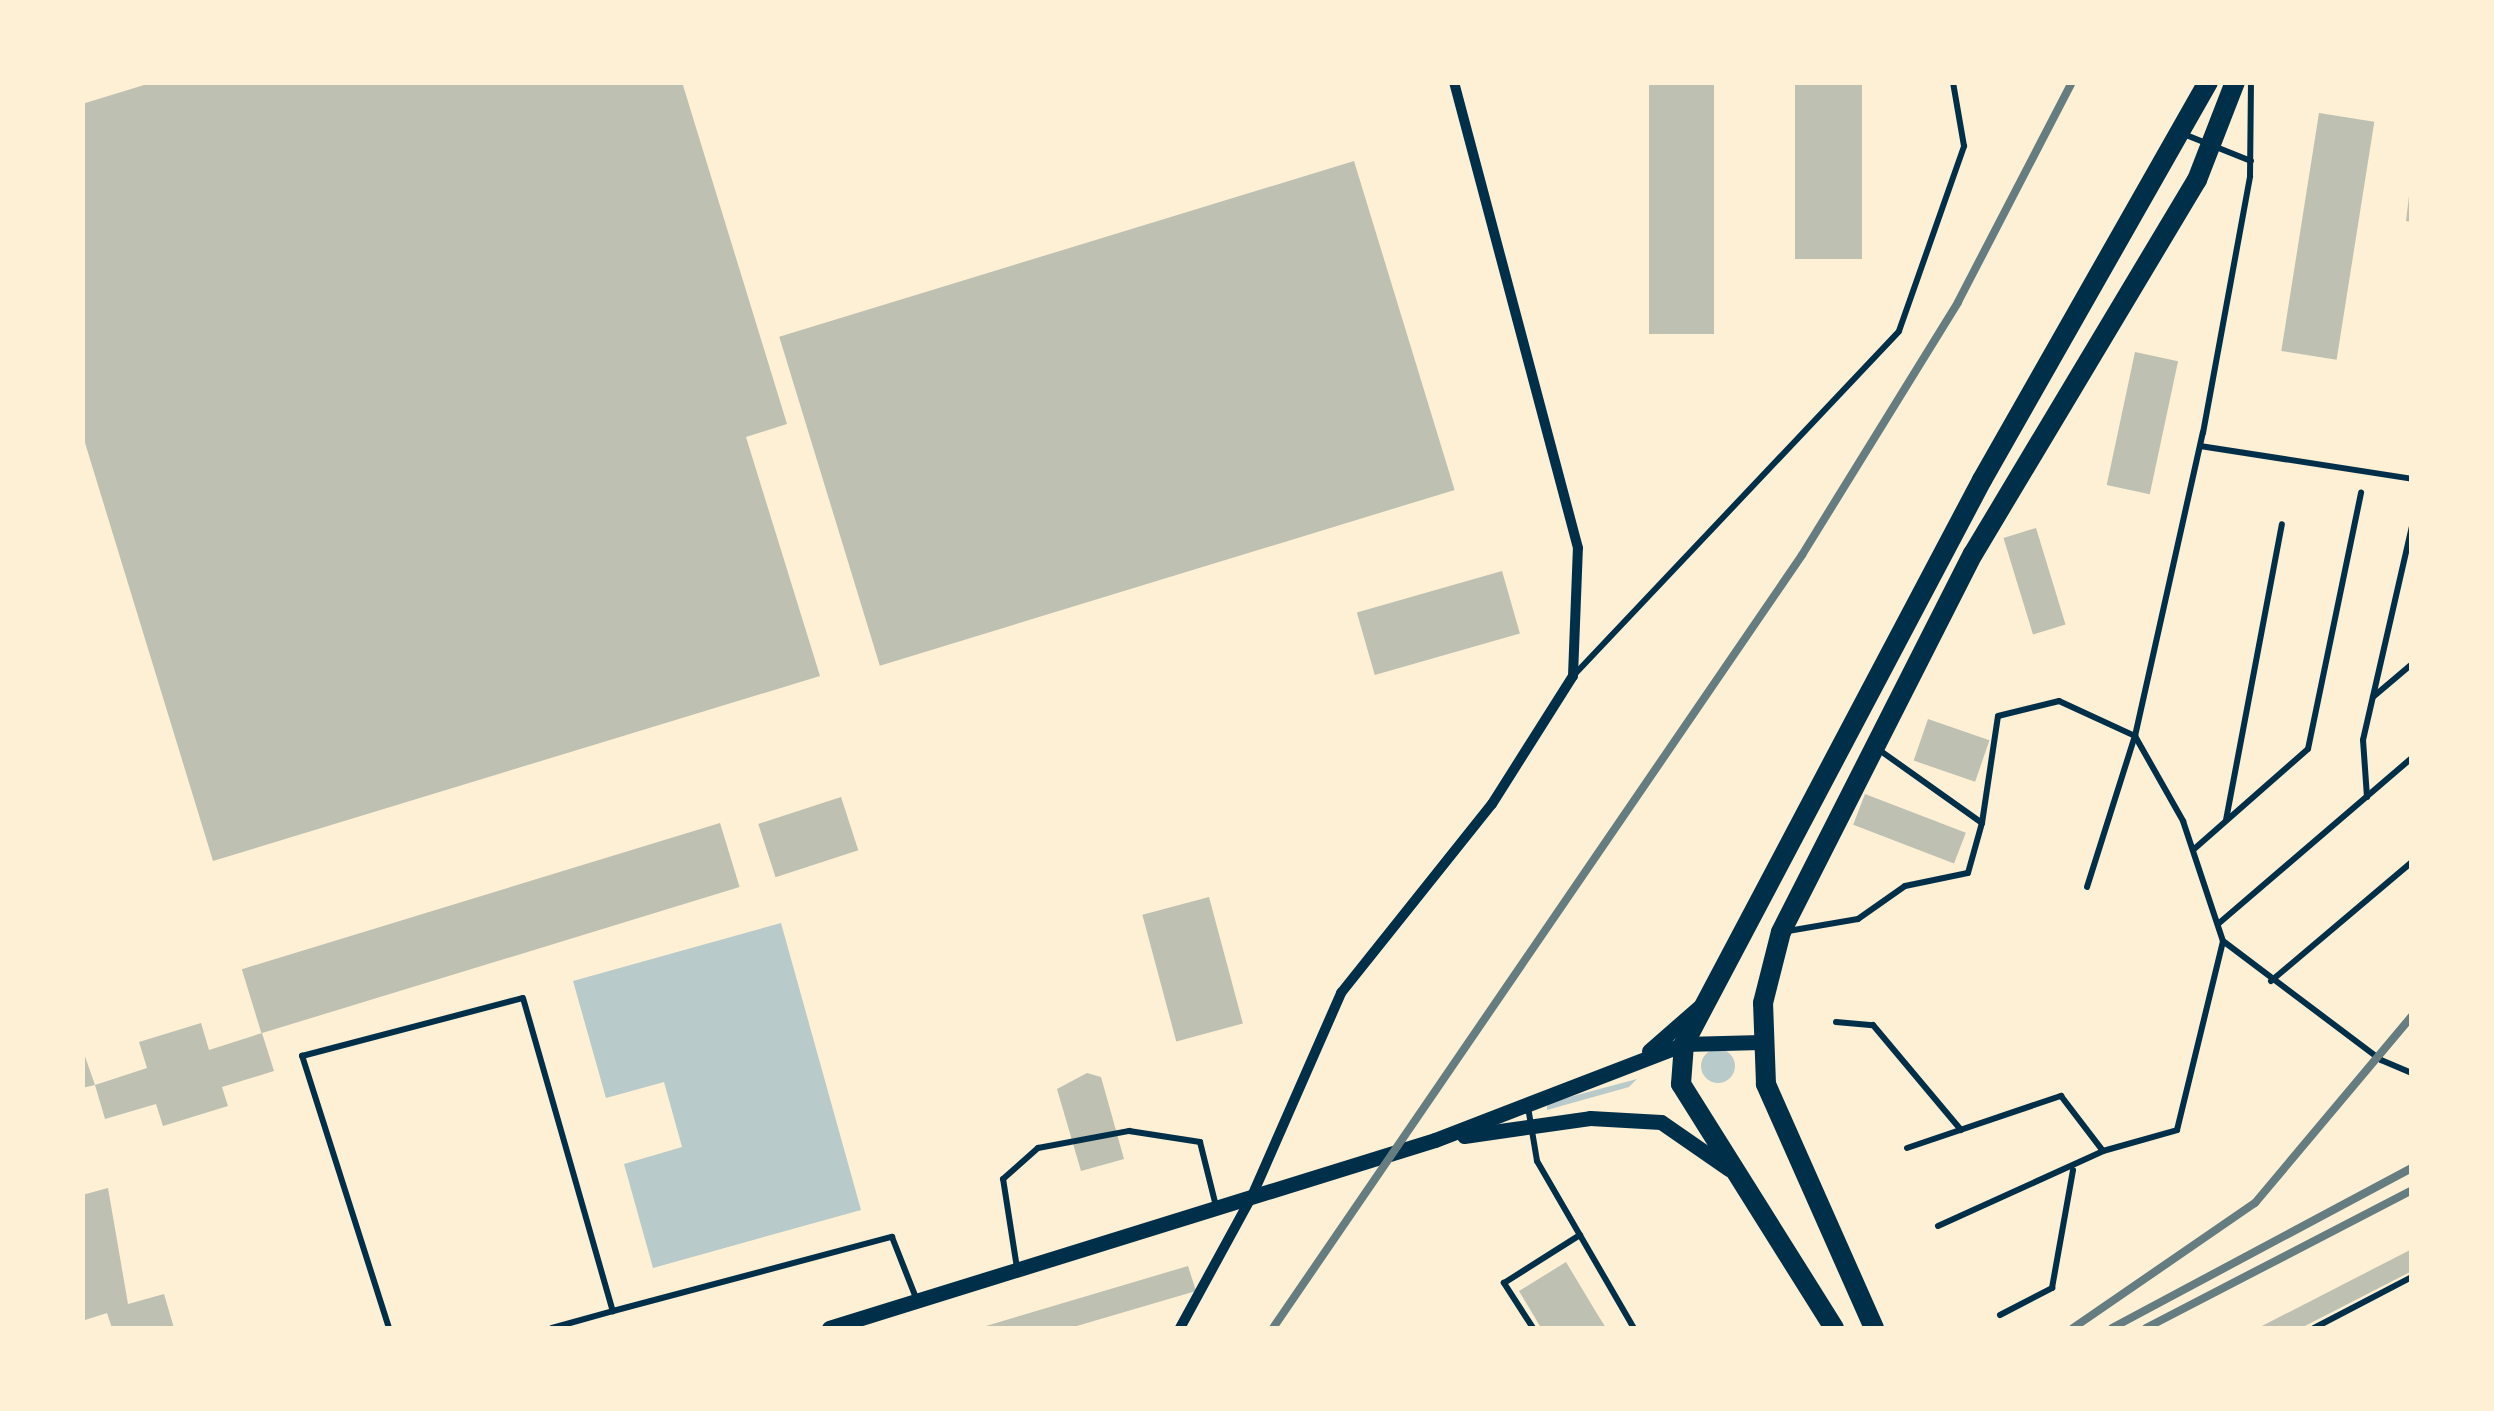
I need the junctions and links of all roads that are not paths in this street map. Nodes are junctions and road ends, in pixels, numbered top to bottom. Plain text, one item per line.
1 (1454, 82) edge
2 (1953, 82) edge
3 (2208, 82) edge
4 (2235, 82) edge
5 (2252, 82) edge
6 (2186, 135) junction
7 (2212, 144) junction
8 (2250, 161) junction
9 (2200, 446) junction
10 (2412, 479) edge
11 (2361, 492) dead end
12 (2282, 524) dead end
13 (2412, 526) edge
14 (2412, 664) edge
15 (1573, 676) junction
16 (2372, 698) junction
17 (2135, 736) junction
18 (1874, 746) junction
19 (2412, 758) edge
20 (2367, 797) junction
21 (2226, 821) junction
22 (1982, 823) junction
23 (2192, 850) junction
24 (2412, 862) edge
25 (2087, 887) dead end
26 (2218, 924) junction
27 (1782, 932) junction
28 (2223, 941) junction
29 (2271, 981) junction
30 (1718, 990) junction
31 (1836, 1022) dead end
32 (1761, 1042) junction
33 (1684, 1044) junction
34 (1642, 1057) junction
35 (2412, 1072) edge
36 (1528, 1104) junction
37 (1528, 1126) junction
38 (1961, 1130) junction
39 (1435, 1140) junction
40 (1908, 1148) dead end
41 (2104, 1151) junction
42 (2074, 1169) junction
43 (1746, 1185) junction
44 (1252, 1196) junction
45 (1216, 1207) junction
46 (1938, 1226) dead end
47 (1580, 1235) junction
48 (1018, 1270) junction
49 (2412, 1278) edge
50 (917, 1302) junction
51 (613, 1311) junction
52 (2000, 1316) dead end
53 (388, 1328) edge
54 (552, 1328) edge
55 (829, 1328) edge
56 (1180, 1328) edge
57 (1532, 1328) edge
58 (1634, 1328) edge
59 (1834, 1328) edge
60 (1874, 1328) edge
61 (2314, 1328) edge

1 - 15 street
2 - 15 lane
3 - 6 main road
4 - 7 main road
5 - 8 lane
6 - 7 lane
6 - 30 main road
7 - 8 lane
7 - 18 main road
8 - 9 lane
9 - 10 lane
9 - 17 lane
11 - 21 lane
12 - 21 lane
13 - 16 lane
14 - 16 lane
15 - 44 street
16 - 20 lane
17 - 22 lane
17 - 23 lane
17 - 25 lane
18 - 22 lane
18 - 27 main road
19 - 20 lane
20 - 26 lane
21 - 23 lane
22 - 27 lane
23 - 26 lane
24 - 29 lane
26 - 28 lane
27 - 32 main road
28 - 29 lane
28 - 41 lane
29 - 35 lane
30 - 33 main road
30 - 34 street
31 - 38 lane
32 - 33 street
32 - 60 main road
33 - 34 street
33 - 43 main road
34 - 36 street
36 - 37 lane
36 - 39 street
37 - 39 street
37 - 43 street
37 - 47 lane
38 - 40 lane
38 - 41 lane
39 - 44 street
41 - 42 lane
42 - 46 lane
42 - 52 lane
43 - 59 main road
44 - 45 street
44 - 56 street
45 - 48 street
45 - 48 lane
47 - 57 lane
47 - 58 lane
48 - 50 street
49 - 61 lane
50 - 51 lane
50 - 55 street
51 - 53 lane
51 - 54 lane

